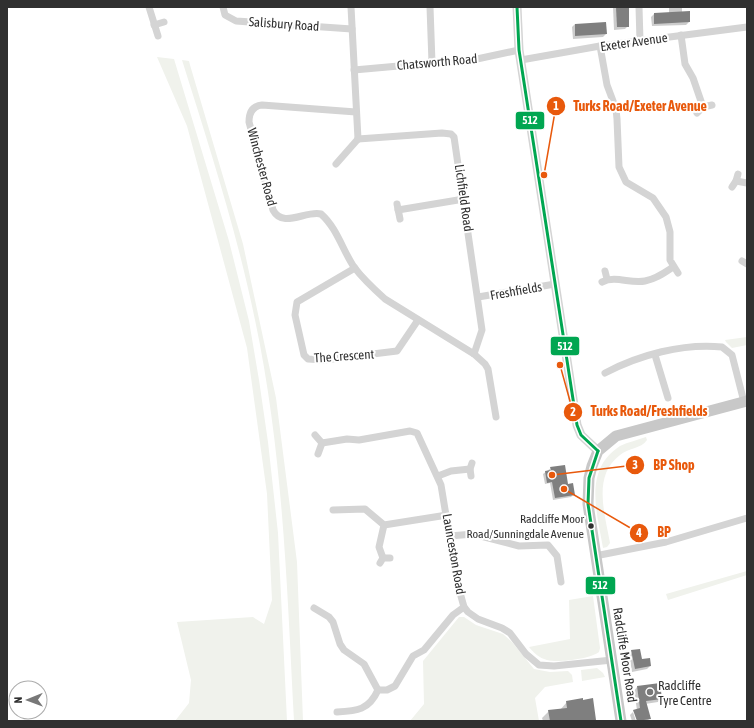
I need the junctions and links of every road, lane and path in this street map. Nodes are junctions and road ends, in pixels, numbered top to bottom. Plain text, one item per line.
1 (149, 7) edge
2 (224, 7) edge
3 (351, 7) edge
4 (430, 7) edge
5 (516, 7) edge
6 (639, 7) edge
7 (164, 22) dead end
8 (154, 25) junction
9 (747, 27) edge
10 (352, 29) junction
11 (681, 35) junction
12 (158, 36) dead end
13 (640, 41) junction
14 (600, 46) junction
15 (519, 50) junction
16 (521, 60) junction
17 (432, 63) junction
18 (354, 70) junction
19 (712, 105) dead end
20 (703, 107) junction
21 (356, 112) junction
22 (697, 113) dead end
23 (358, 139) junction
24 (336, 164) dead end
25 (735, 181) dead end
26 (747, 184) edge
27 (464, 199) junction
28 (400, 219) dead end
29 (673, 267) junction
30 (355, 268) junction
31 (605, 271) dead end
32 (678, 273) dead end
33 (555, 284) junction
34 (478, 298) junction
35 (418, 320) junction
36 (474, 354) junction
37 (655, 355) junction
38 (605, 373) dead end
39 (668, 398) dead end
40 (746, 401) edge
41 (496, 417) dead end
42 (315, 435) dead end
43 (322, 443) junction
44 (598, 452) junction
45 (318, 454) dead end
46 (471, 469) dead end
47 (438, 476) junction
48 (333, 510) dead end
49 (447, 515) junction
50 (747, 518) edge
51 (384, 525) junction
52 (450, 536) junction
53 (595, 556) junction
54 (384, 559) dead end
55 (559, 569) junction
56 (550, 570) dead end
57 (561, 582) dead end
58 (464, 607) junction
59 (314, 608) dead end
60 (612, 660) junction
61 (378, 690) junction
62 (341, 710) dead end
63 (621, 721) edge

1 - 8 street
2 - 10 street, Salisbury Road
3 - 10 street
4 - 17 street
5 - 15 street
6 - 13 street
7 - 8 street
8 - 12 street
9 - 11 street, Exeter Avenue
10 - 18 street
11 - 13 street, Exeter Avenue
11 - 20 street
13 - 14 street, Exeter Avenue
14 - 16 street, Exeter Avenue
14 - 29 street
15 - 16 street
15 - 17 street, Chatsworth Road
16 - 33 street
17 - 18 street, Chatsworth Road
18 - 21 street
19 - 20 street
20 - 22 street
21 - 23 street
21 - 30 street, Winchester Road
23 - 24 street
23 - 27 street, Lichfield Road
25 - 26 street
27 - 28 street
27 - 34 street, Lichfield Road
29 - 31 street
29 - 32 street
30 - 35 street, Winchester Road
30 - 35 street, The Crescent
33 - 34 street, Freshfields
33 - 44 street
34 - 36 street, Lichfield Road
35 - 36 street, Winchester Road
36 - 41 street, Winchester Road
37 - 38 street
37 - 39 street
37 - 40 street
40 - 44 main road
42 - 43 street
43 - 45 street
43 - 47 street, Launceston Road
44 - 53 main road, Radcliffe Moor Road
46 - 47 street
47 - 49 street, Launceston Road
48 - 51 street
49 - 51 street
49 - 52 street, Launceston Road
50 - 53 street
51 - 54 street
52 - 55 street
52 - 58 street, Launceston Road
53 - 60 main road, Radcliffe Moor Road
55 - 56 street
55 - 57 street
58 - 60 street, Launceston Road
58 - 61 street
59 - 61 street
60 - 63 main road, Radcliffe Moor Road
61 - 62 street

